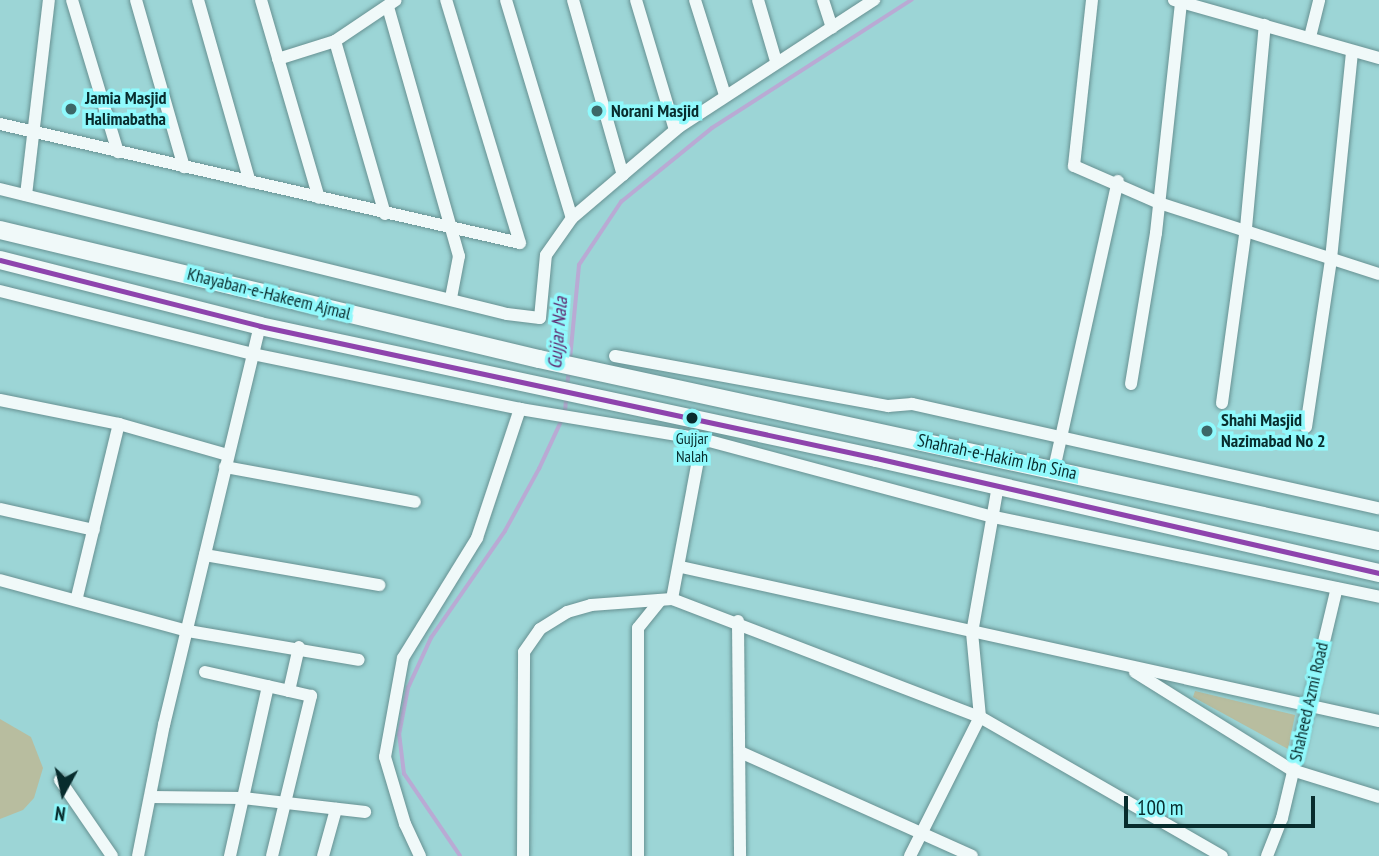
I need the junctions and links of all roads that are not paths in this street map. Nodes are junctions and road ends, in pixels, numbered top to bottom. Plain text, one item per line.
1 (49, 0) edge
2 (72, 0) edge
3 (136, 0) edge
4 (198, 0) edge
5 (446, 0) edge
6 (506, 0) edge
7 (573, 0) edge
8 (636, 0) edge
9 (695, 0) edge
10 (758, 0) edge
11 (823, 0) edge
12 (874, 0) edge
13 (1092, 0) edge
14 (1319, 0) edge
15 (264, 1) edge
16 (1178, 1) edge
17 (392, 4) edge
18 (1223, 7) edge
19 (1265, 25) junction
20 (832, 28) junction
21 (1310, 37) junction
22 (335, 41) junction
23 (1352, 52) junction
24 (1379, 58) edge
25 (278, 59) junction
26 (776, 61) junction
27 (725, 95) junction
28 (0, 124) edge
29 (675, 130) junction
30 (34, 132) junction
31 (118, 152) junction
32 (184, 167) junction
33 (623, 175) junction
34 (1118, 181) junction
35 (250, 182) junction
36 (0, 189) edge
37 (26, 195) junction
38 (319, 198) junction
39 (1159, 203) junction
40 (385, 214) junction
41 (572, 218) junction
42 (1246, 228) junction
43 (453, 229) junction
44 (0, 230) edge
45 (1331, 259) junction
46 (0, 260) edge
47 (1379, 274) edge
48 (0, 291) edge
49 (451, 298) junction
50 (260, 326) junction
51 (253, 354) junction
52 (615, 356) dead end
53 (614, 375) joint
54 (1131, 384) dead end
55 (606, 399) joint
56 (0, 400) edge
57 (1222, 403) dead end
58 (520, 409) junction
59 (119, 424) junction
60 (1306, 427) dead end
61 (1063, 436) junction
62 (702, 439) junction
63 (226, 461) junction
64 (1054, 469) junction
65 (999, 486) junction
66 (415, 502) dead end
67 (1379, 508) edge
68 (0, 509) edge
69 (994, 517) junction
70 (94, 530) junction
71 (1379, 541) edge
72 (205, 555) junction
73 (681, 567) junction
74 (1379, 573) edge
75 (0, 580) edge
76 (379, 585) dead end
77 (1337, 588) junction
78 (78, 597) junction
79 (1379, 597) edge
80 (667, 600) junction
81 (738, 621) junction
82 (188, 631) junction
83 (972, 633) junction
84 (299, 647) junction
85 (359, 660) dead end
86 (1126, 667) junction
87 (205, 672) dead end
88 (268, 686) junction
89 (289, 691) junction
90 (1306, 705) junction
91 (980, 717) junction
92 (1379, 721) edge
93 (740, 752) junction
94 (1292, 770) junction
95 (60, 780) dead end
96 (151, 797) junction
97 (1379, 797) edge
98 (243, 798) junction
99 (285, 803) junction
100 (337, 809) junction
101 (365, 812) dead end
102 (922, 830) junction
103 (112, 856) edge
104 (138, 856) edge
105 (230, 856) edge
106 (272, 856) edge
107 (323, 856) edge
108 (420, 856) edge
109 (523, 856) edge
110 (638, 856) edge
111 (740, 856) edge
112 (910, 856) edge
113 (972, 856) edge
114 (1222, 856) edge
115 (1267, 856) edge

1 - 30 street
2 - 31 street
3 - 32 street
4 - 35 street
5 - 43 street
6 - 41 street
7 - 33 street
8 - 29 street
9 - 27 street
10 - 26 street
11 - 20 street
12 - 20 street
13 - 34 street
14 - 21 street
15 - 25 street
16 - 18 street
16 - 39 street
17 - 22 street
17 - 43 street
18 - 19 street
19 - 21 street
19 - 42 street
20 - 26 street
21 - 23 street
22 - 25 street
22 - 40 street
23 - 24 street
23 - 45 street
25 - 38 street
26 - 27 street
27 - 29 street
28 - 30 street
29 - 33 street
30 - 31 street
30 - 37 street
31 - 32 street
32 - 35 street
33 - 41 street
34 - 39 street
34 - 61 street
35 - 38 street
36 - 37 street
37 - 49 street
38 - 40 street
39 - 42 street
39 - 54 street
40 - 43 street
41 - 49 street
42 - 45 street
42 - 57 street
43 - 49 street
44 - 53 highway, Khayaban-e-Hakeem Ajmal
45 - 47 street
45 - 60 street
46 - 50 highway, Khayaban-e-Hakeem Ajmal
48 - 51 street
50 - 51 street
50 - 55 highway, Khayaban-e-Hakeem Ajmal
51 - 58 street
51 - 63 street
52 - 61 street
53 - 64 highway, Shahrah-e-Hakim Ibn Sina
55 - 65 highway, Shahrah-e-Hakim Ibn Sina
56 - 59 street
58 - 62 street
58 - 108 street
59 - 63 street
59 - 70 street
61 - 64 street
61 - 67 street
62 - 69 street
62 - 73 street
63 - 66 street
63 - 72 street
64 - 71 highway, Shahrah-e-Hakim Ibn Sina
65 - 69 street
65 - 74 highway, Shahrah-e-Hakim Ibn Sina
68 - 70 street
69 - 77 street
69 - 83 street
70 - 78 street
72 - 76 street
72 - 82 street
73 - 80 street
73 - 83 street
75 - 78 street
77 - 79 street
77 - 90 street, Shaheed Azmi Road
78 - 82 street
80 - 81 street
80 - 109 street
80 - 110 street
81 - 91 street
81 - 93 street
82 - 84 street
82 - 96 street
83 - 86 street
83 - 91 street
84 - 85 street
84 - 89 street
86 - 90 street
86 - 94 street
87 - 88 street
88 - 89 street
88 - 98 street
89 - 99 street
90 - 92 street
90 - 94 street, Shaheed Azmi Road
91 - 102 street
91 - 114 street
93 - 102 street
93 - 111 street
94 - 97 street
94 - 115 street, Shaheed Azmi Road
95 - 103 street
96 - 98 street
96 - 104 street
98 - 99 street
98 - 105 street
99 - 100 street
99 - 106 street
100 - 101 street
100 - 107 street
102 - 112 street
102 - 113 street

